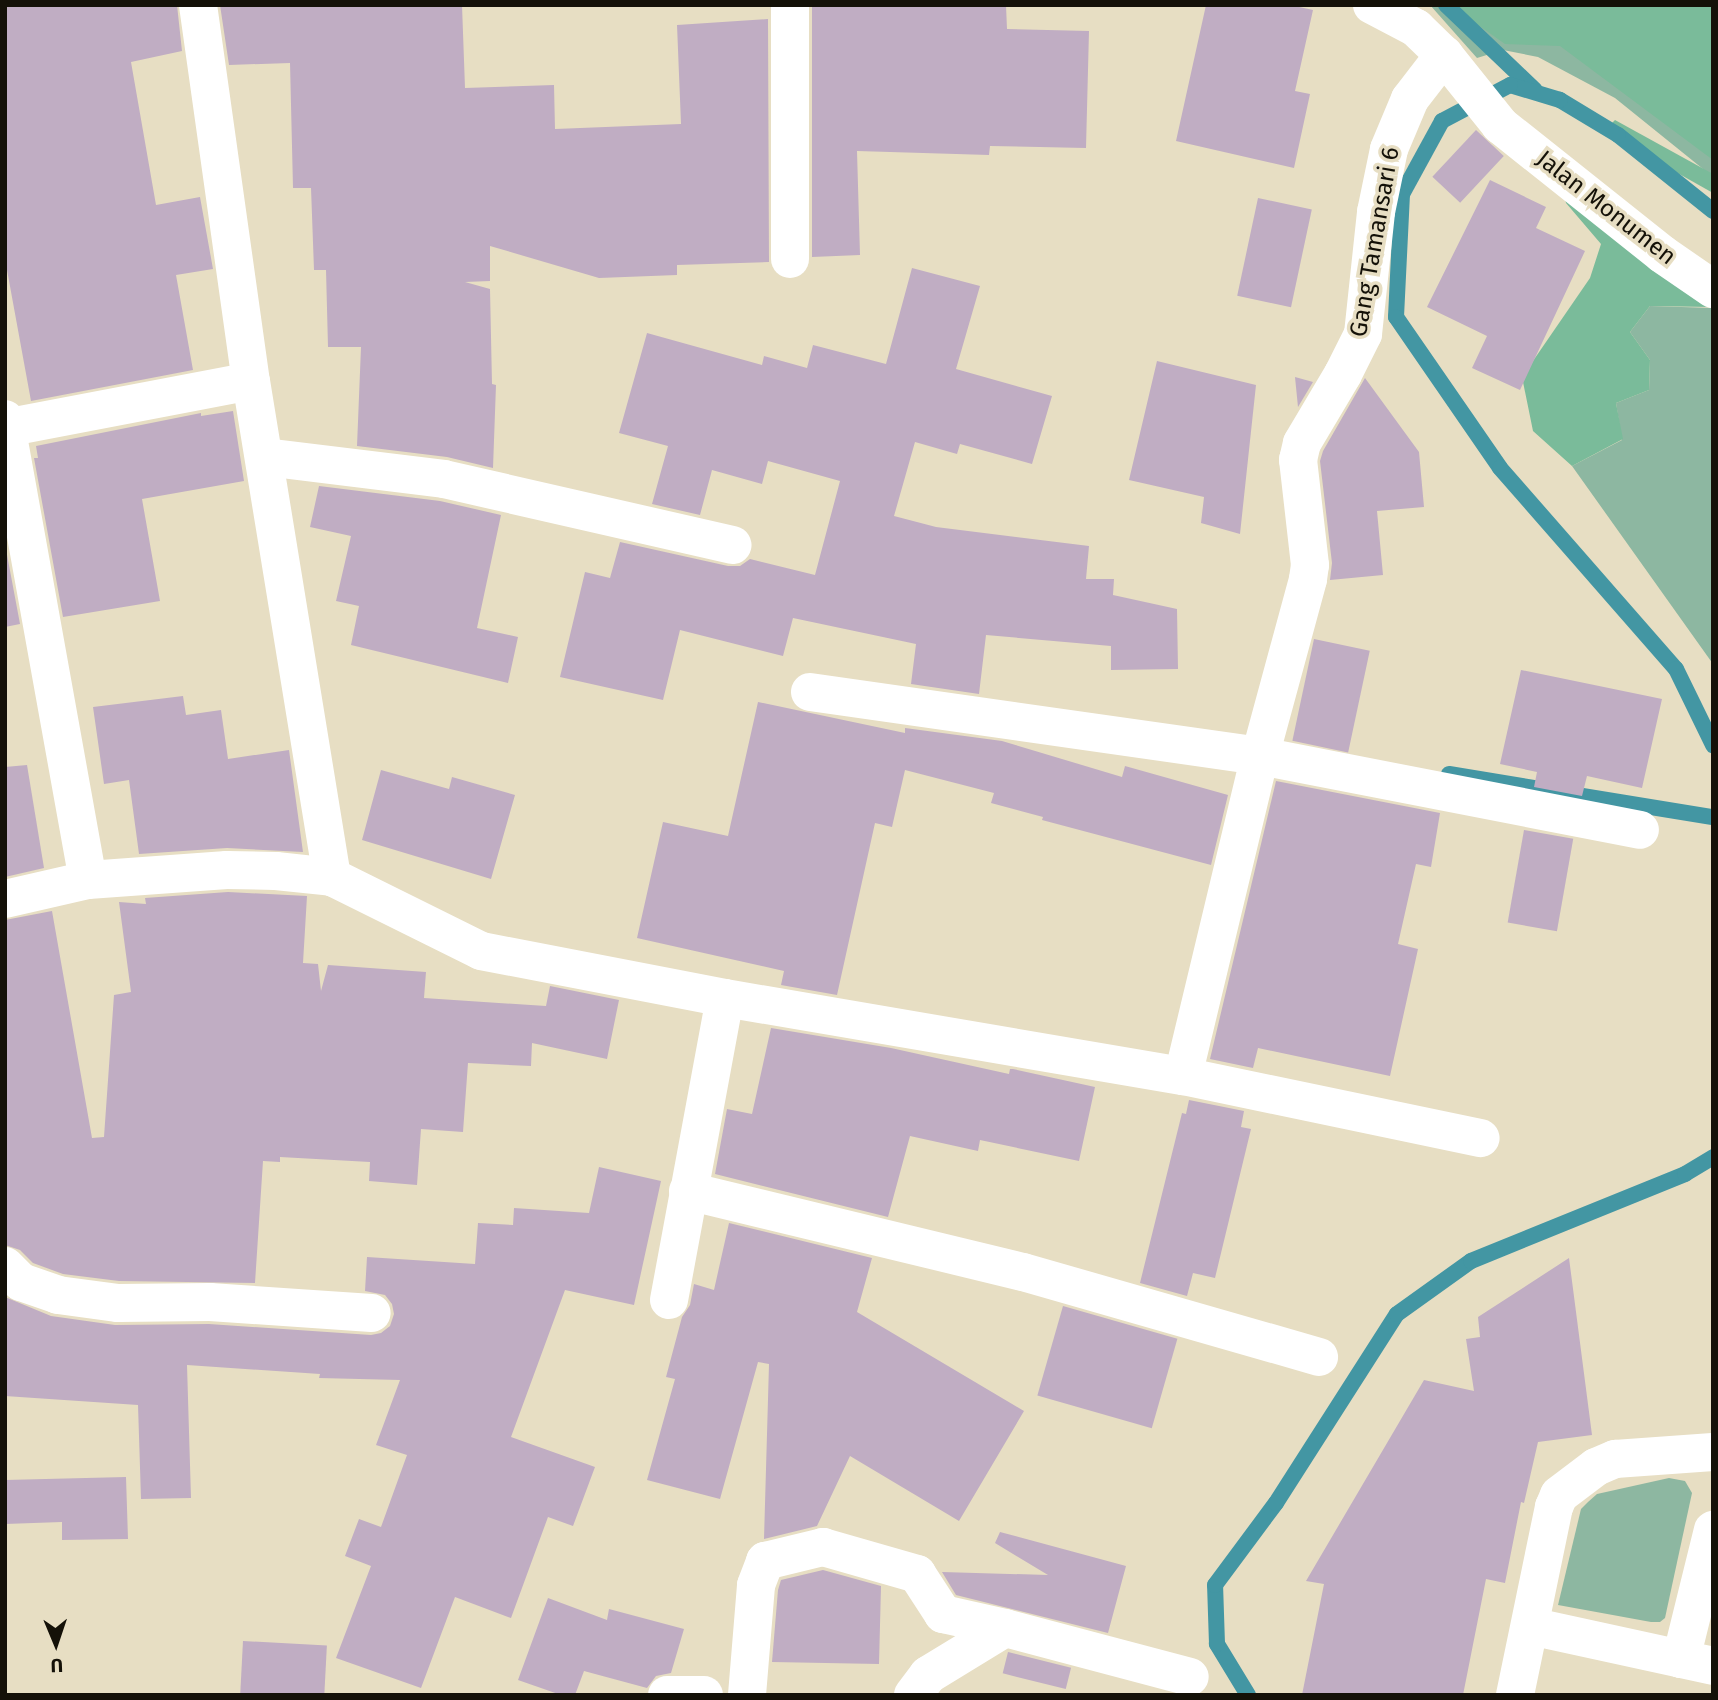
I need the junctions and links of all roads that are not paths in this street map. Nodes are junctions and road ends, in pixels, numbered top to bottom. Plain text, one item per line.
1 (198, 5) edge
2 (790, 5) edge
3 (1372, 5) edge
4 (1451, 64) junction
5 (790, 259) dead end
6 (1713, 289) edge
7 (251, 381) junction
8 (6, 425) edge
9 (265, 457) junction
10 (733, 545) dead end
11 (810, 692) dead end
12 (1260, 757) junction
13 (1640, 830) dead end
14 (332, 877) junction
15 (88, 880) junction
16 (5, 898) edge
17 (725, 998) junction
18 (1183, 1076) junction
19 (1481, 1138) dead end
20 (688, 1191) junction
21 (5, 1266) edge
22 (669, 1300) dead end
23 (372, 1313) dead end
24 (1319, 1357) dead end
25 (1713, 1452) edge
26 (1713, 1530) edge
27 (1530, 1626) junction
28 (1005, 1628) junction
29 (1697, 1662) edge
30 (1191, 1677) dead end
31 (701, 1694) edge
32 (667, 1695) edge
33 (747, 1695) edge
34 (913, 1695) edge
35 (1516, 1695) edge

1 - 7 street
2 - 5 street
3 - 4 street
4 - 6 street, Jalan Monumen
4 - 12 street, Gang Tamansari 6
7 - 8 street
7 - 9 street
8 - 15 street
9 - 10 street
9 - 14 street
11 - 12 street
12 - 13 street
12 - 18 street, Gang Tamansari 6
14 - 15 street
14 - 17 street
15 - 16 street
17 - 18 street
17 - 20 street
18 - 19 street
20 - 22 street
20 - 24 street
21 - 23 street
25 - 27 street
26 - 29 street
27 - 29 street
27 - 35 street
28 - 30 street
28 - 33 street
28 - 34 street
31 - 32 street

